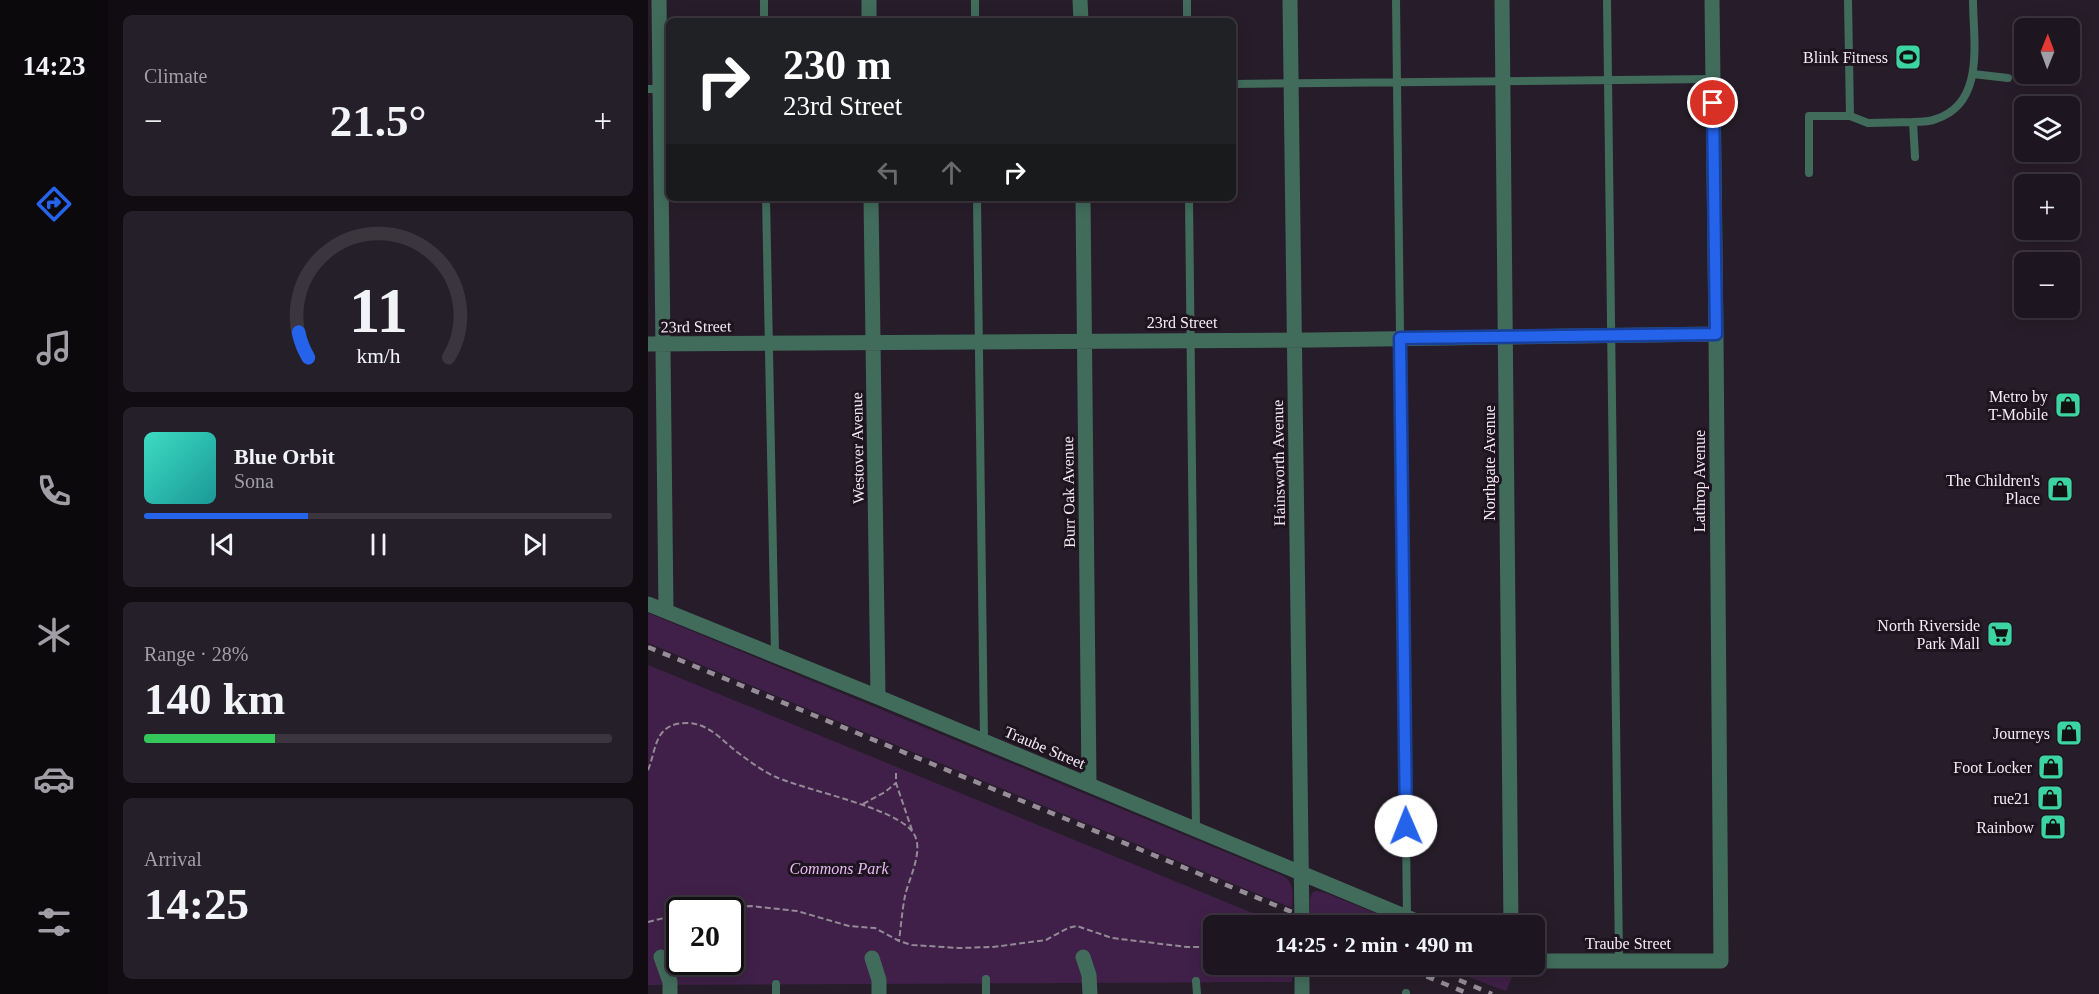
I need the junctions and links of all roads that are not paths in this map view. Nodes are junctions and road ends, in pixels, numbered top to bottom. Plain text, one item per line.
1 (659, 0) edge
2 (764, 0) edge
3 (869, 0) edge
4 (975, 0) edge
5 (1080, 0) edge
6 (1187, 0) edge
7 (1290, 0) edge
8 (1396, 0) edge
9 (1502, 0) edge
10 (1607, 0) edge
11 (1712, 0) edge
12 (1848, 0) edge
13 (1973, 0) edge
14 (764, 18) edge
15 (869, 18) edge
16 (975, 18) edge
17 (1081, 18) edge
18 (1187, 18) edge
19 (1973, 74) junction
20 (2008, 78) dead end
21 (1713, 79) junction
22 (1608, 80) junction
23 (1503, 81) junction
24 (1396, 82) junction
25 (1291, 83) junction
26 (1236, 84) edge
27 (659, 89) edge
28 (1850, 116) junction
29 (1913, 122) junction
30 (1915, 157) dead end
31 (1809, 173) dead end
32 (766, 201) edge
33 (872, 201) edge
34 (977, 201) edge
35 (1083, 201) edge
36 (1189, 201) edge
37 (1716, 334) junction
38 (1611, 335) junction
39 (1507, 336) junction
40 (1400, 338) junction
41 (1191, 340) junction
42 (1294, 340) junction
43 (979, 341) junction
44 (1085, 341) junction
45 (873, 342) junction
46 (768, 343) junction
47 (655, 344) edge
48 (648, 604) edge
49 (666, 611) junction
50 (775, 655) junction
51 (878, 697) junction
52 (984, 741) junction
53 (1089, 785) junction
54 (1196, 829) junction
55 (1301, 872) junction
56 (1302, 915) edge
57 (1402, 915) edge
58 (1407, 915) edge
59 (1511, 915) edge
60 (661, 957) dead end
61 (1083, 957) dead end
62 (872, 958) dead end
63 (1545, 961) edge
64 (1619, 961) junction
65 (1720, 961) joint
66 (1302, 975) edge
67 (986, 979) dead end
68 (1196, 981) dead end
69 (776, 984) dead end
70 (670, 994) edge
71 (776, 994) edge
72 (879, 994) edge
73 (986, 994) edge
74 (1090, 994) edge
75 (1197, 994) edge
76 (1302, 994) edge

1 - 27 street
2 - 14 lane
3 - 15 street
4 - 16 lane
5 - 17 street
6 - 18 lane
7 - 25 street, Hainsworth Avenue
8 - 24 lane
9 - 23 street, Northgate Avenue
10 - 22 lane
11 - 21 street, Lathrop Avenue
12 - 28 lane
13 - 19 lane
19 - 20 lane
19 - 29 lane
21 - 22 lane
21 - 37 street, Lathrop Avenue
22 - 23 lane
22 - 38 lane
23 - 24 lane
23 - 39 street, Northgate Avenue
24 - 25 lane
24 - 40 lane
25 - 26 lane
25 - 42 street, Hainsworth Avenue
27 - 47 street
28 - 29 lane
28 - 31 lane
29 - 30 lane
32 - 46 lane
33 - 45 street, Westover Avenue
34 - 43 lane
35 - 44 street, Burr Oak Avenue
36 - 41 lane
37 - 38 street, 23rd Street
37 - 65 street, Lathrop Avenue
38 - 39 street, 23rd Street
38 - 64 lane
39 - 40 street, 23rd Street
39 - 59 street, Northgate Avenue
40 - 42 street, 23rd Street
40 - 58 lane
41 - 42 street, 23rd Street
41 - 44 street, 23rd Street
41 - 54 lane
42 - 55 street, Hainsworth Avenue
43 - 44 street, 23rd Street
43 - 45 street, 23rd Street
43 - 52 lane
44 - 53 street, Burr Oak Avenue
45 - 46 street, 23rd Street
45 - 51 street, Westover Avenue
46 - 47 street, 23rd Street
46 - 50 lane
47 - 49 street
48 - 49 street, Traube Street
49 - 50 street, Traube Street
50 - 51 street, Traube Street
51 - 52 street, Traube Street
52 - 53 street, Traube Street
53 - 54 street, Traube Street
54 - 55 street, Traube Street
55 - 56 street, Hainsworth Avenue
55 - 57 street, Traube Street
60 - 70 street
61 - 74 street
62 - 72 street
63 - 64 street, Traube Street
64 - 65 street, Traube Street
66 - 76 street
67 - 73 lane
68 - 75 lane
69 - 71 lane

